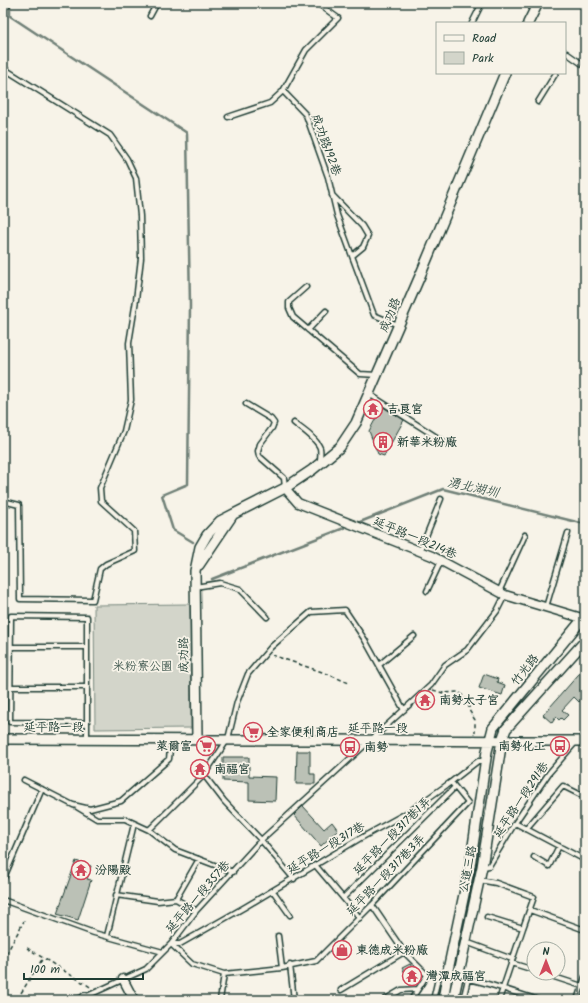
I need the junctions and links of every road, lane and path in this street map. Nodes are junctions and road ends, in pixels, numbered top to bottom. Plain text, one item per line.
1 (157, 3) edge
2 (318, 3) edge
3 (482, 3) edge
4 (538, 3) edge
5 (150, 16) dead end
6 (472, 22) edge
7 (528, 22) edge
8 (566, 55) edge
9 (585, 66) edge
10 (3, 68) edge
11 (505, 74) edge
12 (555, 74) edge
13 (283, 91) junction
14 (538, 102) dead end
15 (228, 117) dead end
16 (332, 195) junction
17 (352, 256) junction
18 (306, 287) dead end
19 (326, 311) dead end
20 (399, 326) junction
21 (308, 330) junction
22 (377, 375) junction
23 (369, 394) junction
24 (246, 404) dead end
25 (294, 423) dead end
26 (449, 445) dead end
27 (320, 465) junction
28 (285, 488) junction
29 (441, 499) dead end
30 (3, 500) edge
31 (568, 533) dead end
32 (525, 535) dead end
33 (420, 552) junction
34 (441, 561) junction
35 (195, 587) junction
36 (427, 591) dead end
37 (502, 594) junction
38 (546, 608) junction
39 (267, 617) dead end
40 (584, 618) edge
41 (414, 636) dead end
42 (585, 641) edge
43 (11, 647) junction
44 (87, 647) junction
45 (266, 653) junction
46 (379, 665) junction
47 (349, 683) dead end
48 (87, 687) junction
49 (429, 687) junction
50 (10, 688) junction
51 (404, 710) junction
52 (87, 723) junction
53 (3, 739) edge
54 (87, 739) junction
55 (171, 739) junction
56 (197, 739) junction
57 (228, 739) junction
58 (372, 740) junction
59 (474, 740) junction
60 (502, 740) junction
61 (490, 741) junction
62 (581, 741) edge
63 (486, 761) junction
64 (204, 775) junction
65 (24, 780) dead end
66 (451, 782) junction
67 (456, 787) junction
68 (42, 789) junction
69 (585, 796) edge
70 (468, 803) junction
71 (480, 804) junction
72 (73, 805) junction
73 (515, 823) junction
74 (134, 824) junction
75 (526, 829) junction
76 (149, 830) junction
77 (260, 840) junction
78 (559, 846) junction
79 (534, 857) dead end
80 (199, 860) junction
81 (585, 860) edge
82 (316, 866) junction
83 (482, 867) junction
84 (233, 872) junction
85 (294, 879) junction
86 (3, 880) edge
87 (479, 880) junction
88 (273, 891) junction
89 (116, 895) junction
90 (343, 898) junction
91 (176, 899) junction
92 (3, 900) edge
93 (372, 905) junction
94 (530, 910) junction
95 (196, 911) junction
96 (290, 915) dead end
97 (487, 917) dead end
98 (360, 918) junction
99 (24, 921) dead end
100 (523, 928) junction
101 (585, 930) edge
102 (107, 936) junction
103 (278, 936) dead end
104 (466, 942) junction
105 (171, 944) junction
106 (27, 948) dead end
107 (163, 952) junction
108 (404, 952) junction
109 (43, 958) junction
110 (3, 960) edge
111 (512, 961) junction
112 (290, 965) junction
113 (526, 967) edge
114 (282, 968) junction
115 (224, 974) junction
116 (427, 975) junction
117 (443, 975) junction
118 (585, 977) edge
119 (458, 978) junction
120 (123, 979) junction
121 (468, 980) junction
122 (565, 981) edge
123 (583, 987) edge
124 (418, 988) junction
125 (503, 988) junction
126 (340, 990) dead end
127 (97, 991) junction
128 (20, 993) dead end
129 (85, 998) edge
130 (72, 1000) edge
131 (134, 1000) edge
132 (220, 1000) edge
133 (294, 1000) edge
134 (384, 1000) edge
135 (411, 1000) edge
136 (433, 1000) edge
137 (444, 1000) edge
138 (454, 1000) edge
139 (463, 1000) edge
140 (499, 1000) edge
141 (538, 1000) edge
142 (577, 1000) edge

1 - 5 lane
2 - 13 lane
3 - 6 lane
4 - 7 street
8 - 9 lane
10 - 30 lane
11 - 20 street, 成功路
12 - 14 lane
13 - 15 lane
13 - 16 lane, 成功路192巷
16 - 17 lane, 成功路192巷
16 - 17 lane
17 - 20 lane, 成功路192巷
18 - 21 lane
19 - 21 lane
20 - 22 street, 成功路
21 - 22 lane
22 - 23 street, 成功路
23 - 26 lane
23 - 27 street, 成功路
24 - 28 lane
25 - 27 lane
27 - 28 street, 成功路
28 - 33 street, 延平路一段214巷
28 - 35 street, 成功路
29 - 33 lane
31 - 38 lane
32 - 37 lane, 延平路一段357巷
33 - 34 street, 延平路一段214巷
34 - 36 lane
34 - 37 street, 延平路一段214巷
35 - 39 lane
35 - 56 street, 成功路
37 - 38 street, 延平路一段214巷
37 - 49 lane, 延平路一段357巷
38 - 40 street, 延平路一段214巷
40 - 61 street, 竹光路
41 - 46 lane
42 - 60 street, 竹光路
43 - 44 lane
43 - 44 lane
43 - 50 lane
44 - 48 lane
45 - 46 lane
45 - 47 path
45 - 57 lane
46 - 51 lane
48 - 50 lane
48 - 52 lane
49 - 51 lane, 延平路一段357巷
49 - 59 path
50 - 52 lane
51 - 58 lane, 延平路一段357巷
52 - 54 lane
53 - 54 street, 延平路一段
54 - 55 street, 延平路一段
55 - 56 street, 延平路一段
55 - 72 lane
56 - 57 street, 延平路一段
57 - 58 street, 延平路一段
57 - 64 lane
58 - 59 street, 延平路一段
58 - 77 lane, 延平路一段357巷
59 - 61 street, 延平路一段
60 - 61 street, 延平路一段
60 - 62 street, 延平路一段
60 - 83 street, 公道三路
61 - 63 street, 公道三路
62 - 73 lane, 延平路一段291巷
63 - 66 lane, 延平路一段317巷
63 - 71 street, 公道三路
64 - 76 lane
64 - 77 lane
65 - 68 lane
66 - 67 lane
66 - 82 lane, 延平路一段317巷
67 - 70 lane
67 - 90 lane, 延平路一段317巷1弄
68 - 72 lane
68 - 86 lane
69 - 75 lane
70 - 71 lane
70 - 93 lane, 延平路一段317巷3弄
71 - 117 street, 公道三路
72 - 74 lane
73 - 75 lane
73 - 83 lane, 延平路一段291巷
74 - 76 lane
74 - 89 lane
75 - 78 lane
76 - 80 lane
77 - 84 lane, 延平路一段357巷
77 - 85 lane
78 - 79 lane
78 - 81 lane
80 - 84 lane
80 - 91 lane
82 - 85 lane, 延平路一段317巷
82 - 90 lane
83 - 87 street, 公道三路
84 - 95 lane, 延平路一段357巷
85 - 88 lane, 延平路一段317巷
87 - 94 lane
87 - 104 street, 公道三路
88 - 96 lane
88 - 105 lane, 延平路一段317巷
89 - 91 lane
89 - 102 lane
90 - 98 lane
91 - 95 lane
92 - 102 lane
93 - 98 lane, 延平路一段317巷3弄
93 - 108 lane
94 - 100 lane
94 - 101 lane
95 - 105 lane, 延平路一段357巷
97 - 100 lane
98 - 112 lane, 延平路一段317巷3弄
99 - 110 path
100 - 111 lane
102 - 107 lane
103 - 114 lane
104 - 111 lane
104 - 119 street, 公道三路
105 - 107 lane, 延平路一段357巷
105 - 115 lane
106 - 109 path
107 - 120 lane
108 - 116 lane
108 - 126 lane
109 - 127 path
109 - 128 path
111 - 113 lane
111 - 125 lane
112 - 114 lane, 延平路一段317巷3弄
112 - 133 lane
114 - 115 lane, 延平路一段317巷3弄
115 - 132 lane
116 - 117 lane
116 - 124 lane
117 - 119 lane
117 - 136 lane, 公道三路
117 - 137 street, 公道三路
118 - 123 lane
119 - 121 lane
119 - 138 street, 公道三路
120 - 127 lane
120 - 131 street
121 - 125 lane
121 - 139 lane
122 - 123 lane
123 - 142 lane
124 - 134 lane
124 - 135 lane
125 - 140 lane
125 - 141 lane
127 - 129 lane
129 - 130 lane

